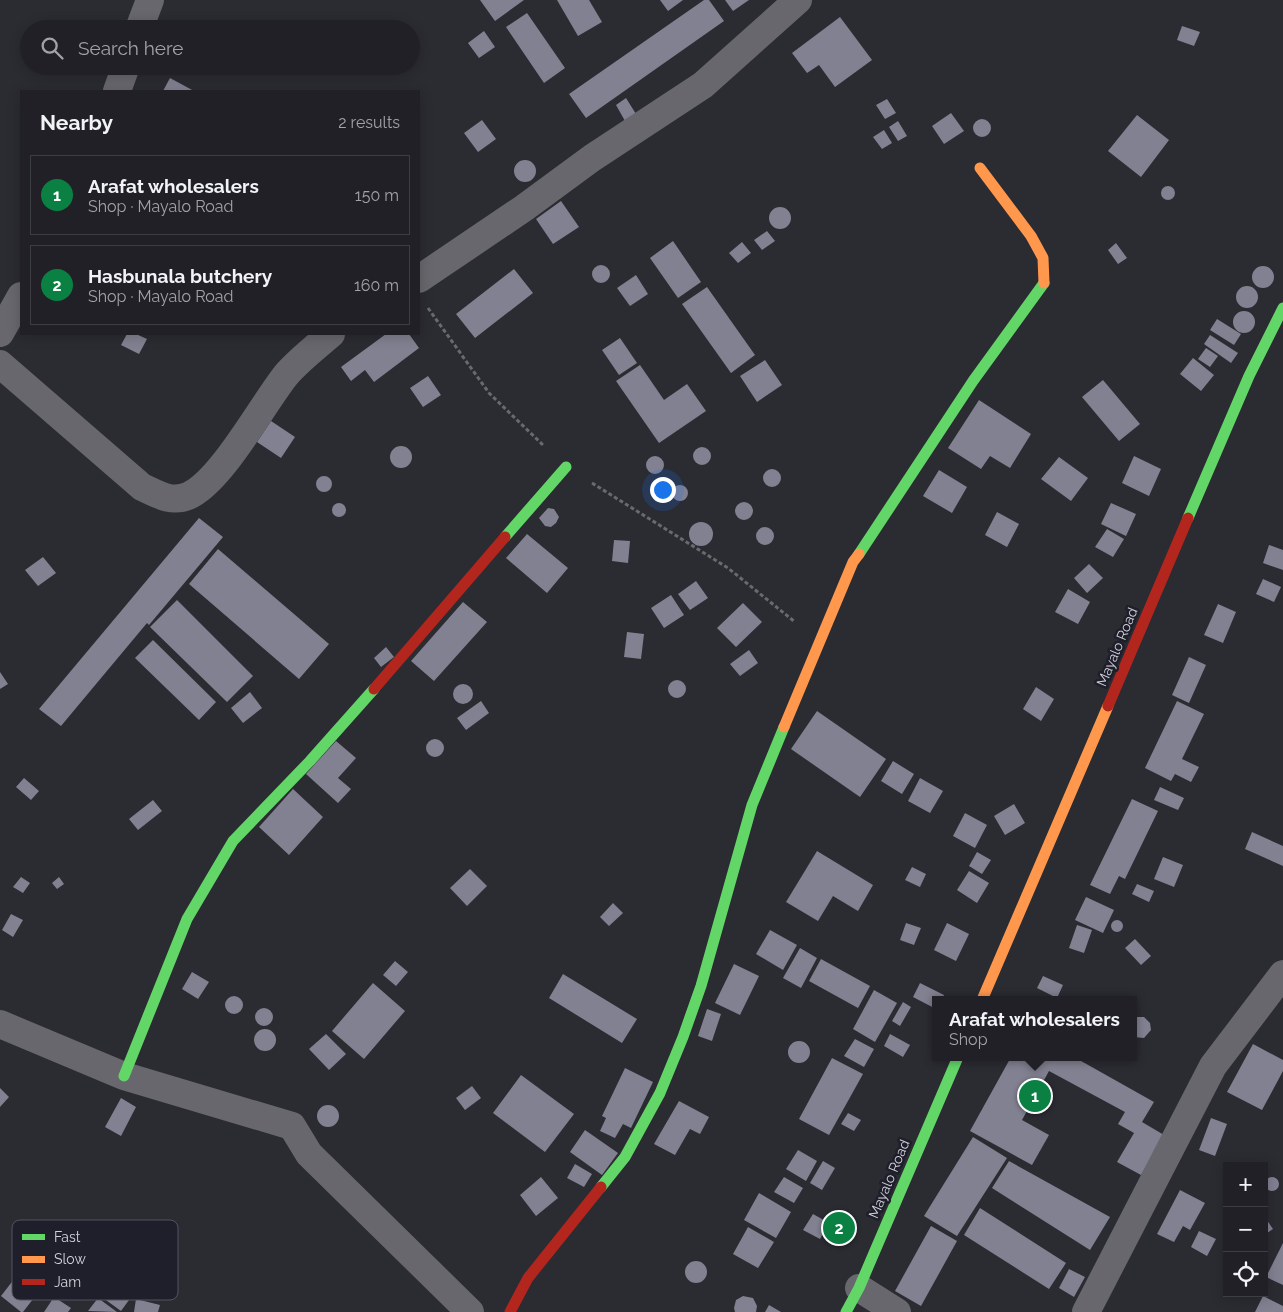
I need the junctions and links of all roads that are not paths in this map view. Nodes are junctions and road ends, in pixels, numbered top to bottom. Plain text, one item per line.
1 (150, 0) edge
2 (798, 0) edge
3 (142, 20) edge
4 (123, 75) edge
5 (117, 90) edge
6 (980, 168) dead end
7 (421, 290) edge
8 (20, 298) edge
9 (1283, 308) edge
10 (0, 333) edge
11 (330, 335) edge
12 (0, 364) edge
13 (566, 467) road end
14 (1283, 974) edge
15 (984, 996) edge
16 (0, 1024) edge
17 (956, 1061) edge
18 (124, 1076) junction
19 (859, 1288) junction
20 (470, 1312) edge
21 (510, 1312) edge
22 (846, 1312) edge
23 (897, 1312) edge
24 (1086, 1312) edge

1 - 3 street
2 - 7 street
4 - 5 street
6 - 21 street
8 - 10 street
9 - 15 street, Mayalo Road
11 - 12 street
13 - 18 street
14 - 24 street
16 - 18 street
17 - 19 street, Mayalo Road
18 - 20 street
19 - 22 street, Mayalo Road
19 - 23 street

